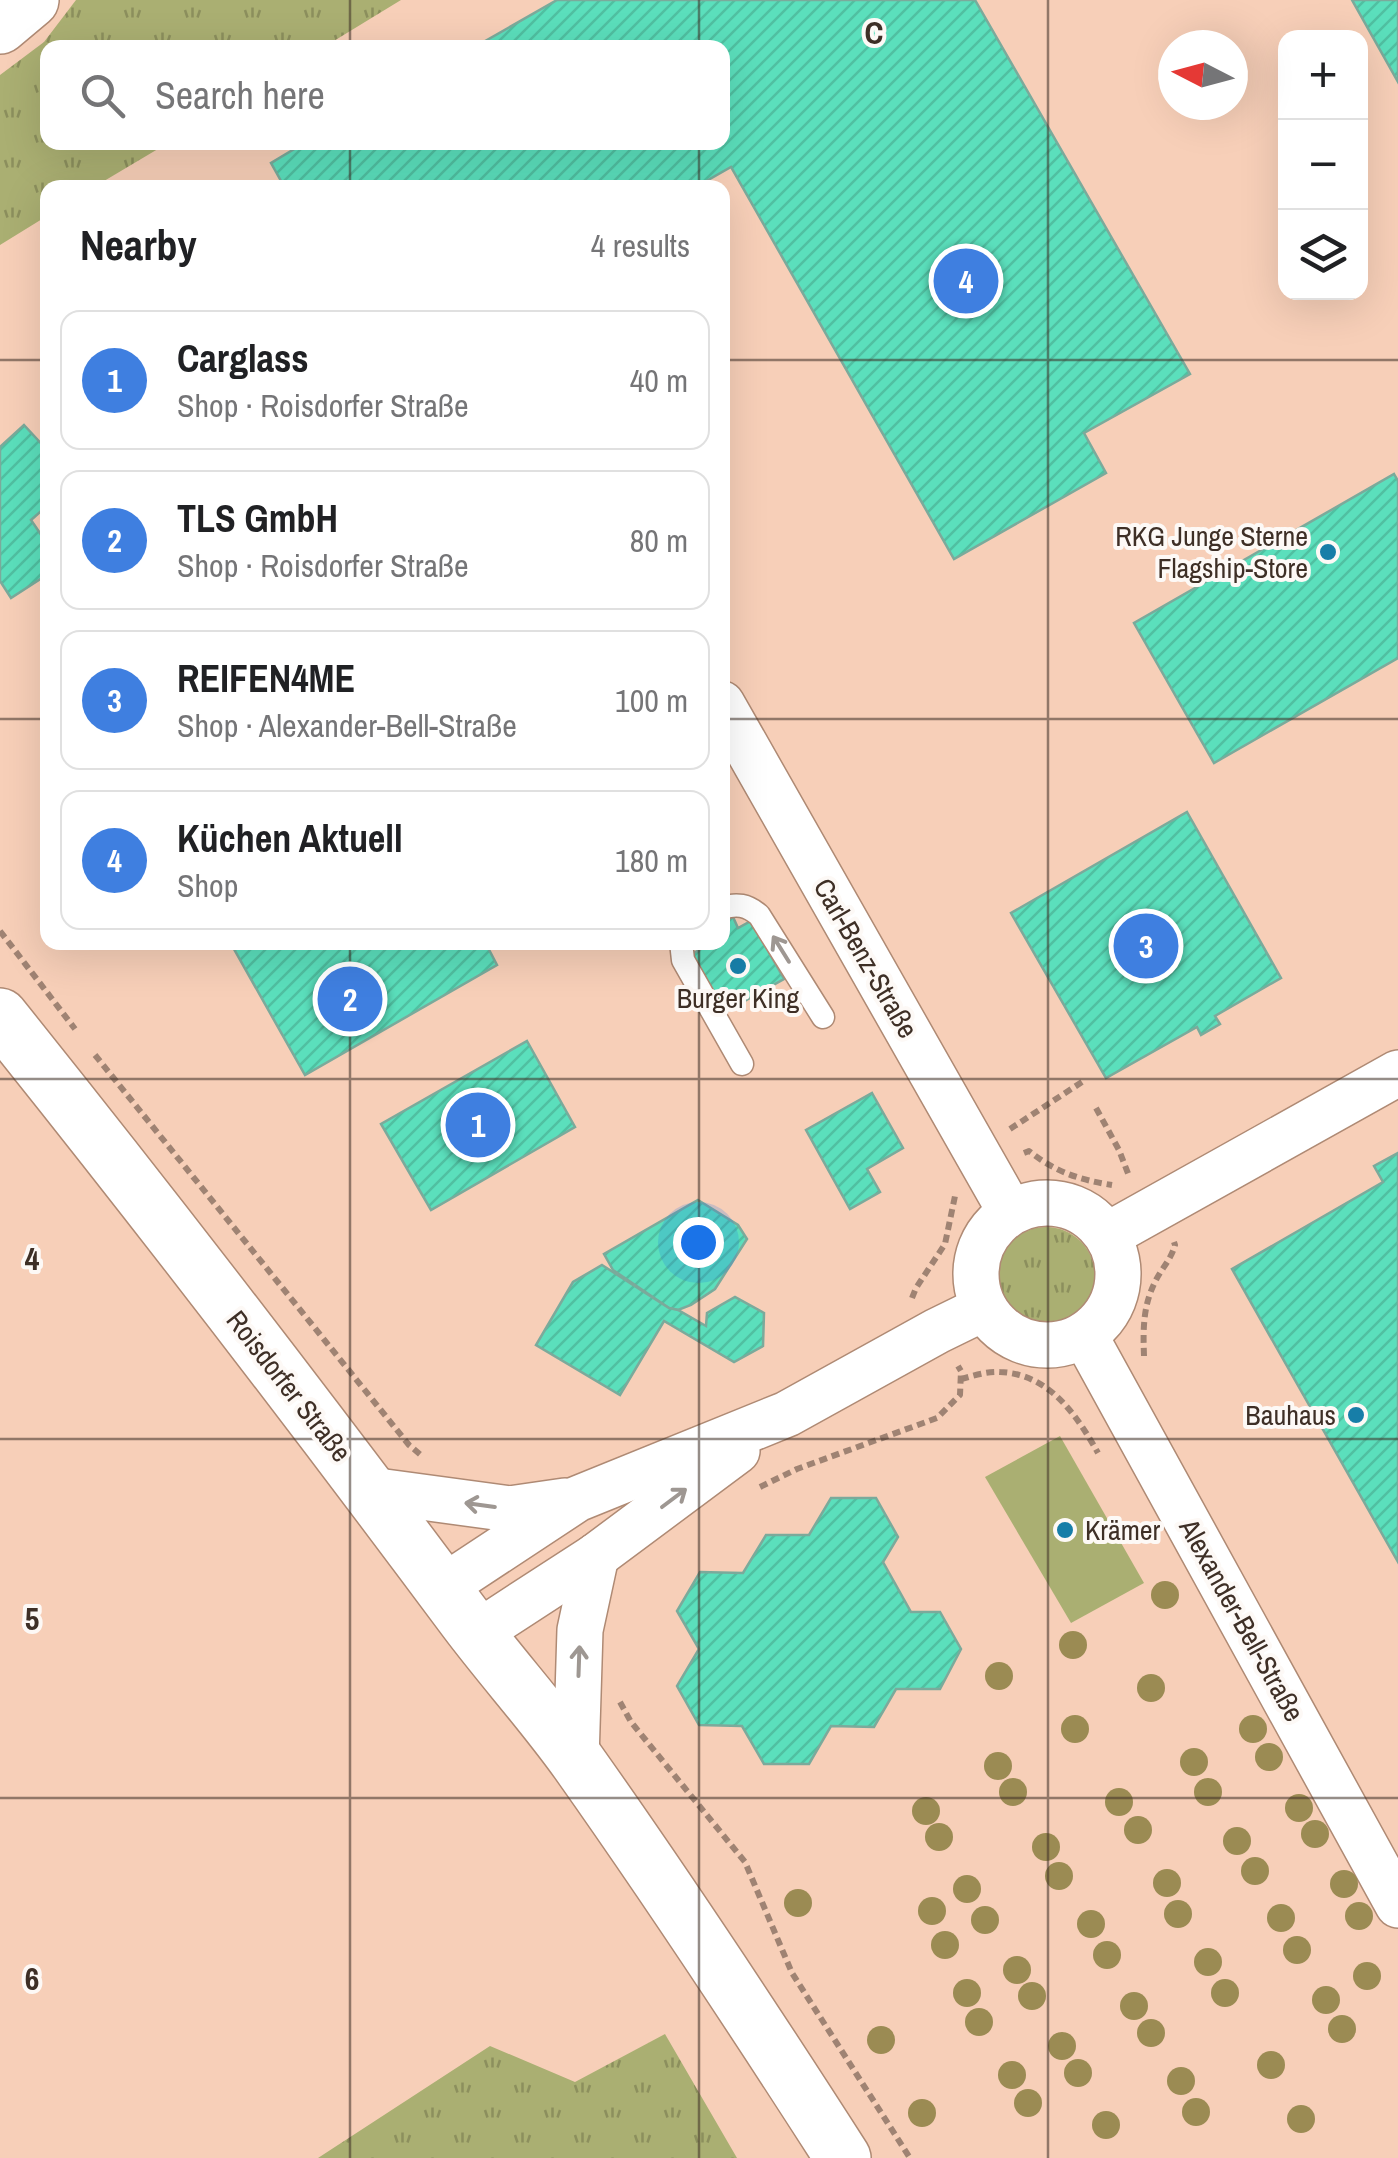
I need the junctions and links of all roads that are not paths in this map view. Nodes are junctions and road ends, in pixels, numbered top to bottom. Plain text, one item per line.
1 (31, 0) edge
2 (0, 26) edge
3 (730, 718) edge
4 (730, 906) edge
5 (681, 950) edge
6 (0, 1016) edge
7 (823, 1017) dead end
8 (742, 1064) dead end
9 (1398, 1073) edge
10 (1010, 1211) junction
11 (1108, 1235) junction
12 (984, 1308) junction
13 (1085, 1336) junction
14 (786, 1414) junction
15 (370, 1490) junction
16 (576, 1499) junction
17 (596, 1556) junction
18 (442, 1588) junction
19 (476, 1634) junction
20 (576, 1759) junction
21 (1398, 1905) edge
22 (843, 2158) edge

1 - 2 main road
3 - 10 street, Carl-Benz-Straße
7 -> 4 lane
5 - 8 lane
6 - 15 main road, Roisdorfer Straße
9 - 11 street
10 - 11 street
10 - 12 street
11 - 13 street
12 - 13 street
12 - 14 street
13 - 21 street, Alexander-Bell-Straße
14 - 16 street
17 -> 14 street
16 -> 15 street
15 - 18 main road, Roisdorfer Straße
16 - 18 street
17 - 19 street
20 -> 17 street
18 - 19 main road, Roisdorfer Straße
19 - 20 main road, Roisdorfer Straße
20 - 22 main road, Roisdorfer Straße

